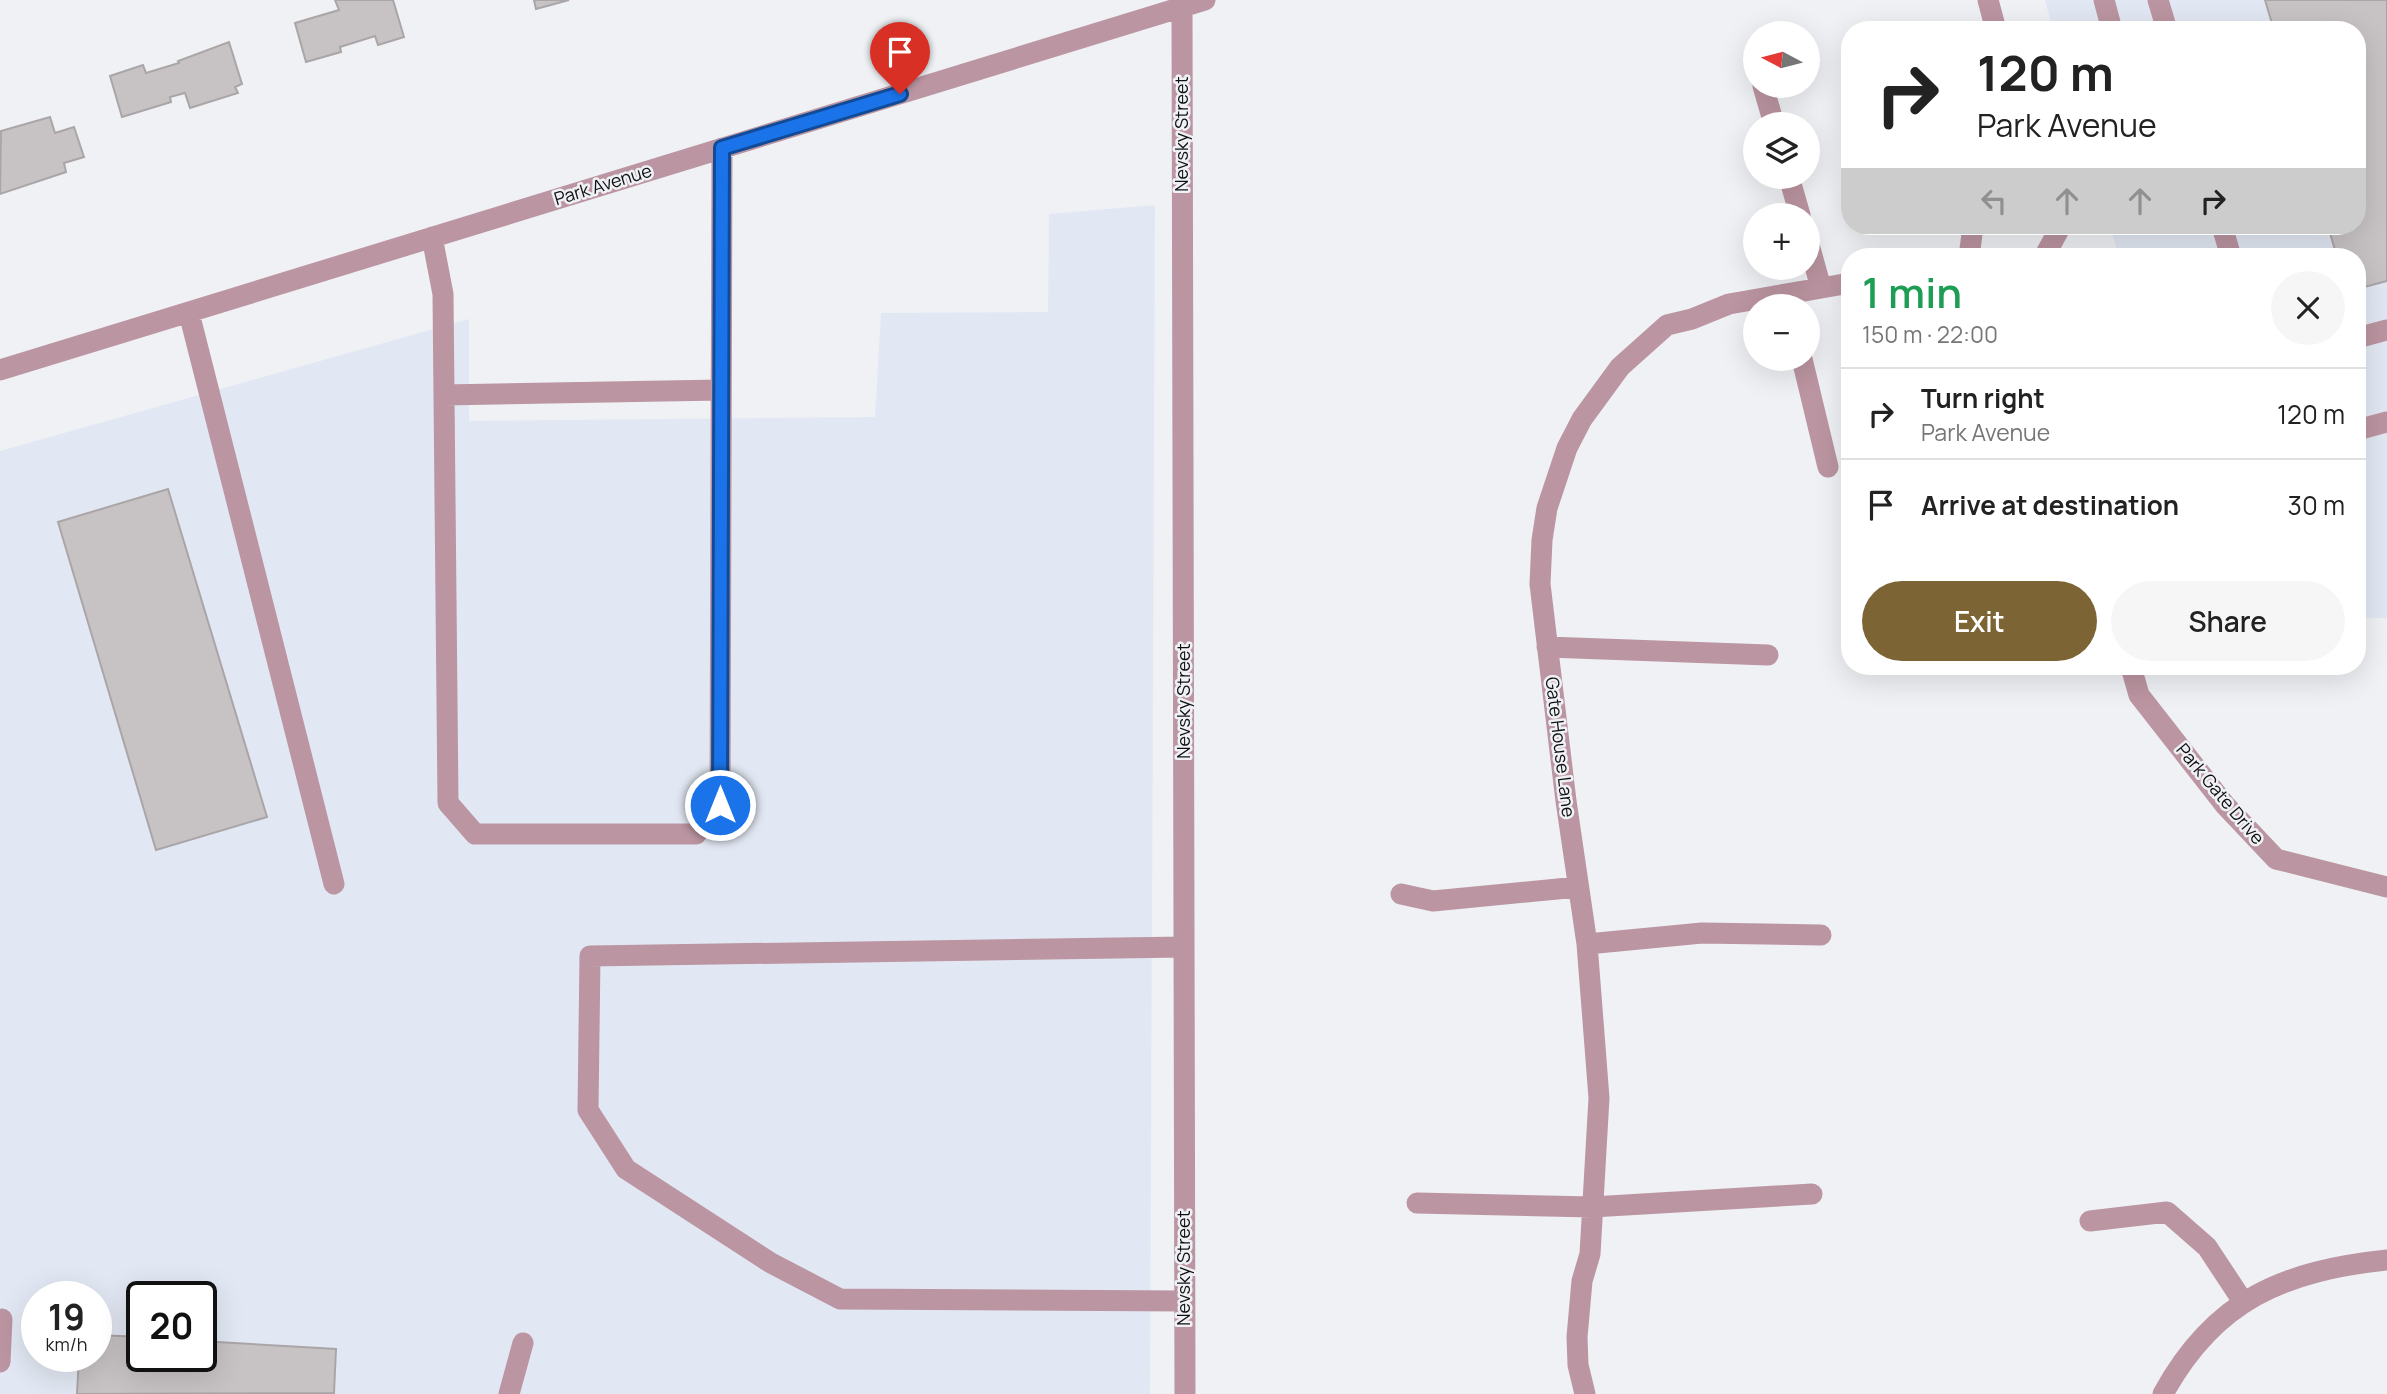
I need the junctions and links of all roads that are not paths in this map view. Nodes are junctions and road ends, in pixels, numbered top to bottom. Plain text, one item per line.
1 (1205, 0) edge
2 (1988, 0) edge
3 (2104, 0) edge
4 (2158, 0) edge
5 (1182, 7) junction
6 (1994, 21) edge
7 (2110, 21) edge
8 (2164, 21) edge
9 (722, 148) junction
10 (432, 237) junction
11 (1819, 280) edge
12 (1841, 285) edge
13 (1821, 288) junction
14 (1804, 294) edge
15 (1743, 303) edge
16 (188, 313) junction
17 (2387, 330) edge
18 (2366, 336) edge
19 (0, 370) edge
20 (1805, 371) edge
21 (721, 390) junction
22 (444, 395) junction
23 (2387, 422) edge
24 (2366, 428) edge
25 (1828, 467) dead end
26 (1547, 647) junction
27 (1769, 655) dead end
28 (2133, 675) edge
29 (334, 884) dead end
30 (1578, 887) junction
31 (2387, 887) edge
32 (1401, 894) dead end
33 (1821, 935) dead end
34 (1587, 944) junction
35 (1184, 947) junction
36 (1812, 1194) dead end
37 (1417, 1203) dead end
38 (1592, 1207) junction
39 (2090, 1221) dead end
40 (2387, 1260) edge
41 (1184, 1301) junction
42 (2244, 1303) junction
43 (2, 1319) dead end
44 (523, 1343) dead end
45 (0, 1362) edge
46 (509, 1394) edge
47 (1185, 1394) edge
48 (1585, 1394) edge
49 (2163, 1394) edge

1 - 5 street, Park Avenue
2 - 6 street
3 - 7 street
4 - 8 street
5 - 9 street, Park Avenue
5 - 35 street, Nevsky Street
9 - 10 street, Park Avenue
9 - 21 street
10 - 16 street, Park Avenue
10 - 22 street
11 - 13 street
12 - 13 street, Gate House Lane
13 - 14 street, Gate House Lane
15 - 26 street, Gate House Lane
16 - 19 street, Park Avenue
16 - 29 street
17 - 18 street
20 - 25 street
21 - 22 street
21 - 22 street
23 - 24 street
26 - 27 street
26 - 30 street, Gate House Lane
28 - 31 street, Park Gate Drive
30 - 32 street
30 - 34 street, Gate House Lane
33 - 34 street
34 - 38 street, Gate House Lane
35 - 41 street, Nevsky Street
35 - 41 street
36 - 38 street
37 - 38 street
38 - 48 street, Gate House Lane
39 - 42 street
40 - 42 street
41 - 47 street, Nevsky Street
42 - 49 street
43 - 45 street
44 - 46 street

